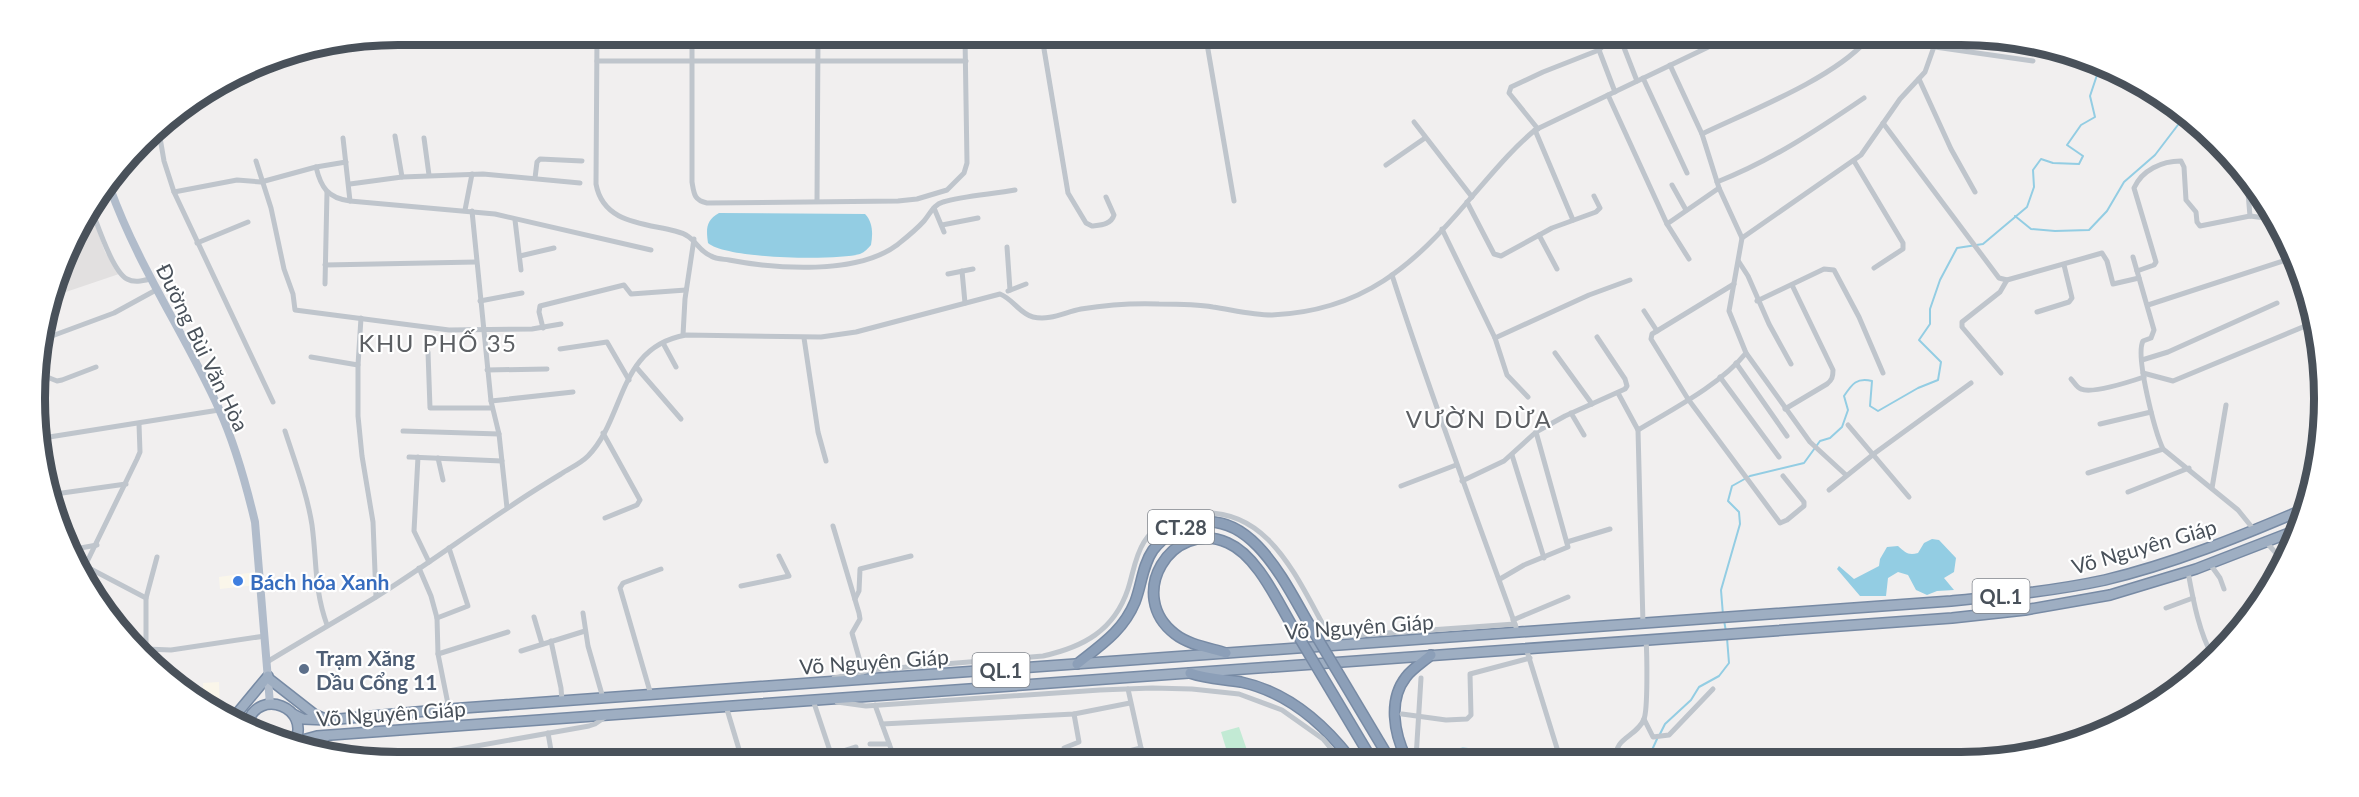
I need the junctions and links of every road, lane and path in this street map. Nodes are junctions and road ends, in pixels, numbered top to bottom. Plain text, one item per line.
1 (597, 45) edge
2 (692, 45) edge
3 (818, 45) edge
4 (965, 45) edge
5 (1043, 45) edge
6 (1207, 45) edge
7 (1604, 45) edge
8 (1623, 45) edge
9 (1712, 45) edge
10 (1862, 45) edge
11 (1936, 45) edge
12 (1942, 45) edge
13 (1599, 50) junction
14 (597, 61) junction
15 (692, 61) junction
16 (966, 61) junction
17 (2033, 61) dead end
18 (818, 62) junction
19 (1670, 65) junction
20 (1919, 79) junction
21 (1640, 80) junction
22 (1615, 92) junction
23 (1608, 95) junction
24 (1864, 98) dead end
25 (1414, 122) dead end
26 (1883, 123) junction
27 (1536, 130) junction
28 (1702, 134) junction
29 (395, 136) dead end
30 (160, 138) edge
31 (343, 138) dead end
32 (424, 138) dead end
33 (1425, 138) junction
34 (256, 161) dead end
35 (582, 161) dead end
36 (1854, 161) junction
37 (346, 162) junction
38 (1386, 165) dead end
39 (316, 167) junction
40 (1687, 173) dead end
41 (472, 174) junction
42 (429, 175) junction
43 (402, 177) junction
44 (535, 178) junction
45 (261, 182) junction
46 (580, 183) dead end
47 (350, 184) junction
48 (1672, 185) dead end
49 (1718, 185) junction
50 (1015, 190) dead end
51 (112, 192) edge
52 (174, 192) junction
53 (327, 192) junction
54 (1975, 192) dead end
55 (2248, 193) edge
56 (1594, 196) dead end
57 (1106, 197) dead end
58 (1469, 200) junction
59 (350, 201) junction
60 (817, 201) junction
61 (1234, 201) dead end
62 (934, 208) junction
63 (469, 210) junction
64 (1686, 210) junction
65 (2250, 216) junction
66 (95, 218) edge
67 (978, 218) dead end
68 (2264, 218) edge
69 (515, 220) junction
70 (1573, 220) junction
71 (248, 222) dead end
72 (1667, 224) junction
73 (942, 225) junction
74 (1442, 229) junction
75 (944, 232) dead end
76 (1539, 235) junction
77 (1742, 238) junction
78 (694, 239) junction
79 (197, 243) junction
80 (1007, 246) dead end
81 (554, 248) dead end
82 (651, 250) dead end
83 (519, 256) junction
84 (2133, 257) dead end
85 (1689, 259) dead end
86 (2286, 260) edge
87 (476, 262) junction
88 (1739, 262) junction
89 (324, 265) junction
90 (2064, 265) junction
91 (1874, 268) dead end
92 (973, 269) dead end
93 (1557, 269) dead end
94 (521, 270) dead end
95 (962, 271) junction
96 (2137, 271) junction
97 (948, 274) dead end
98 (1392, 275) junction
99 (2139, 278) junction
100 (150, 279) junction
101 (2007, 279) junction
102 (1630, 280) dead end
103 (1026, 284) dead end
104 (1734, 284) junction
105 (324, 285) dead end
106 (1792, 285) junction
107 (156, 290) junction
108 (686, 290) junction
109 (1010, 290) junction
110 (522, 293) dead end
111 (1000, 294) junction
112 (480, 301) junction
113 (1757, 301) junction
114 (965, 303) junction
115 (2277, 303) dead end
116 (2148, 305) junction
117 (1644, 311) dead end
118 (2037, 312) dead end
119 (361, 318) junction
120 (561, 324) dead end
121 (2306, 326) edge
122 (543, 328) junction
123 (484, 331) junction
124 (1657, 331) junction
125 (683, 335) junction
126 (51, 336) edge
127 (804, 338) junction
128 (1495, 338) junction
129 (1597, 338) dead end
130 (663, 342) junction
131 (560, 349) dead end
132 (428, 352) dead end
133 (1554, 353) dead end
134 (1746, 353) junction
135 (311, 357) dead end
136 (2142, 360) junction
137 (1736, 363) junction
138 (1791, 364) dead end
139 (358, 365) junction
140 (96, 367) dead end
141 (636, 367) junction
142 (676, 367) dead end
143 (547, 369) dead end
144 (487, 370) junction
145 (1883, 373) dead end
146 (2001, 373) dead end
147 (2144, 375) junction
148 (46, 377) joint
149 (1720, 377) junction
150 (2071, 379) dead end
151 (629, 380) junction
152 (46, 381) edge
153 (1971, 383) dead end
154 (573, 392) dead end
155 (1618, 393) junction
156 (1528, 397) dead end
157 (1688, 399) junction
158 (491, 401) junction
159 (273, 402) dead end
160 (1592, 404) junction
161 (2226, 405) dead end
162 (492, 408) junction
163 (1785, 409) junction
164 (219, 410) junction
165 (2151, 412) junction
166 (1571, 413) junction
167 (681, 420) dead end
168 (139, 423) junction
169 (1848, 424) dead end
170 (2100, 424) dead end
171 (1638, 430) junction
172 (285, 431) dead end
173 (403, 431) dead end
174 (1536, 432) junction
175 (603, 433) junction
176 (499, 434) junction
177 (1584, 435) dead end
178 (1787, 436) dead end
179 (47, 438) edge
180 (2163, 449) junction
181 (1512, 455) junction
182 (1873, 455) junction
183 (409, 457) dead end
184 (418, 457) junction
185 (438, 458) junction
186 (1779, 458) dead end
187 (502, 461) junction
188 (826, 461) dead end
189 (1456, 465) junction
190 (2189, 468) junction
191 (2088, 473) dead end
192 (1846, 475) junction
193 (1783, 476) dead end
194 (443, 480) dead end
195 (1462, 481) junction
196 (126, 484) junction
197 (1401, 486) dead end
198 (2212, 488) junction
199 (1829, 490) dead end
200 (2128, 492) dead end
201 (58, 494) edge
202 (1909, 497) dead end
203 (507, 508) junction
204 (2295, 513) edge
205 (605, 518) dead end
206 (833, 526) dead end
207 (1610, 529) dead end
208 (2254, 531) junction
209 (2287, 534) edge
210 (1567, 542) junction
211 (2267, 543) junction
212 (97, 545) junction
213 (78, 548) edge
214 (449, 548) junction
215 (2278, 555) edge
216 (779, 556) dead end
217 (911, 556) dead end
218 (157, 557) dead end
219 (1544, 558) junction
220 (429, 562) junction
221 (86, 564) edge
222 (2210, 564) junction
223 (419, 568) junction
224 (89, 569) edge
225 (661, 569) dead end
226 (2188, 572) junction
227 (1500, 579) junction
228 (741, 586) dead end
229 (2224, 590) dead end
230 (376, 597) junction
231 (1568, 597) dead end
232 (146, 598) junction
233 (2193, 598) junction
234 (855, 599) junction
235 (2166, 608) dead end
236 (583, 613) dead end
237 (534, 616) dead end
238 (437, 618) junction
239 (1643, 624) junction
240 (327, 626) junction
241 (1515, 626) junction
242 (585, 631) junction
243 (508, 632) dead end
244 (265, 636) junction
245 (1646, 640) junction
246 (551, 641) junction
247 (145, 644) edge
248 (542, 644) junction
249 (2209, 649) edge
250 (151, 650) edge
251 (521, 651) dead end
252 (1226, 653) junction
253 (1528, 653) junction
254 (438, 654) junction
255 (1431, 655) junction
256 (267, 662) junction
257 (1077, 664) junction
258 (863, 672) junction
259 (1190, 673) junction
260 (268, 677) junction
261 (1421, 678) dead end
262 (804, 684) junction
263 (1128, 689) junction
264 (1713, 689) dead end
265 (651, 695) junction
266 (603, 698) junction
267 (815, 700) junction
268 (561, 701) junction
269 (1130, 703) junction
270 (270, 704) junction
271 (875, 705) junction
272 (726, 706) junction
273 (450, 709) junction
274 (237, 713) edge
275 (293, 714) junction
276 (1074, 714) junction
277 (1402, 714) dead end
278 (609, 715) junction
279 (1420, 716) junction
280 (249, 719) edge
281 (1644, 719) junction
282 (328, 720) junction
283 (882, 724) junction
284 (548, 733) junction
285 (330, 735) junction
286 (296, 737) edge
287 (304, 739) edge
288 (317, 742) edge
289 (870, 744) dead end
290 (889, 744) junction
291 (856, 747) dead end
292 (1141, 748) junction
293 (454, 749) junction
294 (439, 752) edge
295 (455, 752) edge
296 (551, 752) edge
297 (740, 752) edge
298 (827, 752) edge
299 (838, 752) edge
300 (892, 752) edge
301 (1065, 752) edge
302 (1125, 752) edge
303 (1142, 752) edge
304 (1334, 752) edge
305 (1346, 752) edge
306 (1367, 752) edge
307 (1385, 752) edge
308 (1403, 752) edge
309 (1417, 752) edge
310 (1558, 752) edge
311 (1616, 752) edge

1 - 14 street
2 - 15 street
3 - 18 street
4 - 16 street
5 - 57 street
6 - 61 street
7 - 13 street
8 - 21 street
9 - 19 street
10 - 28 street
11 - 20 street
12 - 17 street
13 - 22 street
13 - 27 street
14 - 15 street
14 - 78 street
15 - 18 street
15 - 60 street
16 - 18 street
16 - 60 street
18 - 60 street
19 - 21 street
19 - 28 street
20 - 26 street
20 - 54 street
21 - 22 street
21 - 40 street
22 - 23 street
23 - 27 street
23 - 72 street
24 - 49 street
25 - 33 street
26 - 36 street
26 - 101 street
27 - 58 street
27 - 70 street
28 - 49 street
29 - 43 street
30 - 52 street
31 - 37 street
32 - 42 street
33 - 38 street
33 - 58 street
34 - 45 street
35 - 44 street
36 - 77 street
36 - 91 street
37 - 39 street
37 - 47 street
39 - 45 street
39 - 53 street
41 - 42 street
41 - 44 street
41 - 63 street
42 - 43 street
43 - 47 street
44 - 46 street
45 - 52 street
45 - 119 street
47 - 59 street
48 - 64 street
49 - 64 street
49 - 77 street
50 - 62 street
51 - 100 main road, Đường Bùi Văn Hòa
52 - 79 street
53 - 59 street
53 - 89 street
55 - 65 street
56 - 70 street
58 - 74 street
58 - 76 street
59 - 63 street
62 - 73 street
62 - 78 street
63 - 69 street
63 - 87 street
64 - 72 street
65 - 68 street
65 - 96 street
66 - 100 street
67 - 73 street
69 - 82 street
69 - 83 street
70 - 76 street
71 - 79 street
72 - 85 street
73 - 75 street
74 - 98 street
74 - 128 street
76 - 93 street
77 - 88 street
78 - 108 street
79 - 159 street
80 - 109 street
81 - 83 street
83 - 94 street
84 - 96 street
86 - 116 street
87 - 89 street
87 - 112 street
88 - 104 street
88 - 113 street
89 - 105 street
90 - 99 street
90 - 101 street
90 - 118 street
92 - 95 street
95 - 97 street
95 - 114 street
96 - 99 street
98 - 111 street
98 - 189 street
99 - 116 street
100 - 107 main road, Đường Bùi Văn Hòa
101 - 146 street
102 - 128 street
103 - 109 street
104 - 124 street
104 - 134 street
106 - 113 street
106 - 145 street
106 - 163 street
107 - 126 street
107 - 164 main road, Đường Bùi Văn Hòa
108 - 122 street
108 - 125 street
109 - 111 street
110 - 112 street
111 - 114 street
112 - 123 street
113 - 138 street
114 - 127 street
115 - 136 street
116 - 136 street
117 - 124 street
119 - 123 street
119 - 139 street
120 - 122 street
121 - 147 street
122 - 123 street
123 - 144 street
124 - 157 street
125 - 127 street
125 - 130 street
127 - 188 street
128 - 156 street
129 - 155 street
130 - 141 street
130 - 142 street
131 - 151 street
132 - 162 street
133 - 160 street
134 - 137 street
134 - 163 street
135 - 139 street
136 - 147 street
137 - 149 street
137 - 178 street
139 - 230 street
140 - 148 street
141 - 151 street
141 - 167 street
143 - 144 street
144 - 158 street
147 - 150 street
147 - 165 street
148 - 152 street
149 - 157 street
149 - 186 street
151 - 175 street
153 - 182 street
154 - 158 street
155 - 160 street
155 - 171 street
157 - 171 street
157 - 193 street
158 - 162 street
160 - 166 street
161 - 198 street
162 - 176 street
163 - 192 street
164 - 168 street
164 - 244 main road, Đường Bùi Văn Hòa
165 - 170 street
165 - 180 street
166 - 174 street
166 - 177 street
168 - 179 street
168 - 196 street
169 - 182 street
171 - 239 street
172 - 240 street
173 - 176 street
174 - 181 street
174 - 210 street
175 - 203 street
175 - 205 street
176 - 187 street
180 - 190 street
180 - 191 street
181 - 195 street
181 - 219 street
182 - 192 street
182 - 202 street
183 - 184 street
184 - 185 street
184 - 220 street
185 - 187 street
185 - 194 street
187 - 203 street
189 - 195 street
189 - 197 street
190 - 198 street
190 - 200 street
192 - 199 street
195 - 227 street
196 - 201 street
196 - 212 street
198 - 208 street
203 - 214 street
204 - 208 highway, Võ Nguyên Giáp / QL.1
206 - 234 street
207 - 210 street
208 - 239 highway, Võ Nguyên Giáp / QL.1
209 - 211 highway, Võ Nguyên Giáp / QL.1
210 - 219 street
211 - 215 street
211 - 222 highway, Võ Nguyên Giáp / QL.1
212 - 213 street
212 - 221 street
214 - 220 street
214 - 238 street
216 - 228 street
217 - 234 street
218 - 232 street
219 - 227 street
220 - 223 street
222 - 226 highway, Võ Nguyên Giáp / QL.1
222 - 229 street
223 - 230 street
223 - 238 street
224 - 232 street
225 - 265 street
226 - 233 street
226 - 245 highway, Võ Nguyên Giáp / QL.1
227 - 241 street
230 - 240 street
231 - 241 street
232 - 247 street
233 - 235 street
233 - 249 street
234 - 258 street
236 - 242 street
237 - 248 street
238 - 254 street
239 - 241 highway, Võ Nguyên Giáp / QL.1
240 - 256 street
241 - 252 highway, Võ Nguyên Giáp / QL.1
241 - 258 street
242 - 246 street
242 - 266 street
243 - 254 street
244 - 250 street
244 - 256 main road, Đường Bùi Văn Hòa
245 - 253 highway, Võ Nguyên Giáp / QL.1
245 - 281 street
246 - 248 street
246 - 268 street
248 - 251 street
252 - 257 highway, Võ Nguyên Giáp / QL.1
252 - 306 highway, CT.28, bridge
253 - 255 highway, Võ Nguyên Giáp / QL.1
253 - 279 street
253 - 310 street
254 - 273 street
255 - 259 highway, Võ Nguyên Giáp / QL.1
255 - 308 highway
256 - 260 main road, Đường Bùi Văn Hòa
257 - 262 highway, Võ Nguyên Giáp / QL.1
257 - 307 highway, CT.28, bridge
258 - 262 street
259 - 267 highway, Võ Nguyên Giáp / QL.1
259 - 305 highway
260 - 270 main road, Đường Bùi Văn Hòa
260 - 274 highway
260 - 282 highway
261 - 279 street
262 - 265 highway, Võ Nguyên Giáp / QL.1
263 - 269 street
263 - 271 street
263 - 304 street
264 - 281 street
265 - 266 highway, Võ Nguyên Giáp / QL.1
266 - 268 highway, Võ Nguyên Giáp / QL.1
267 - 271 street
267 - 272 highway, Võ Nguyên Giáp / QL.1
267 - 298 street
268 - 273 highway, Võ Nguyên Giáp / QL.1
269 - 276 street
269 - 292 street
270 - 275 highway, QL.1
270 - 280 highway
271 - 283 street
272 - 278 highway, Võ Nguyên Giáp / QL.1
272 - 297 street
273 - 282 highway, Võ Nguyên Giáp / QL.1
275 - 282 highway, Võ Nguyên Giáp / QL.1
275 - 286 highway, QL.1
276 - 283 street
276 - 301 street
277 - 279 street
278 - 284 street
278 - 285 highway, Võ Nguyên Giáp / QL.1
279 - 309 street
281 - 311 street
283 - 290 street
284 - 293 street
284 - 296 street
285 - 287 highway, Võ Nguyên Giáp / QL.1
285 - 288 highway
289 - 290 street
290 - 300 street
291 - 299 street
292 - 302 street
292 - 303 street
293 - 294 street
293 - 295 street

